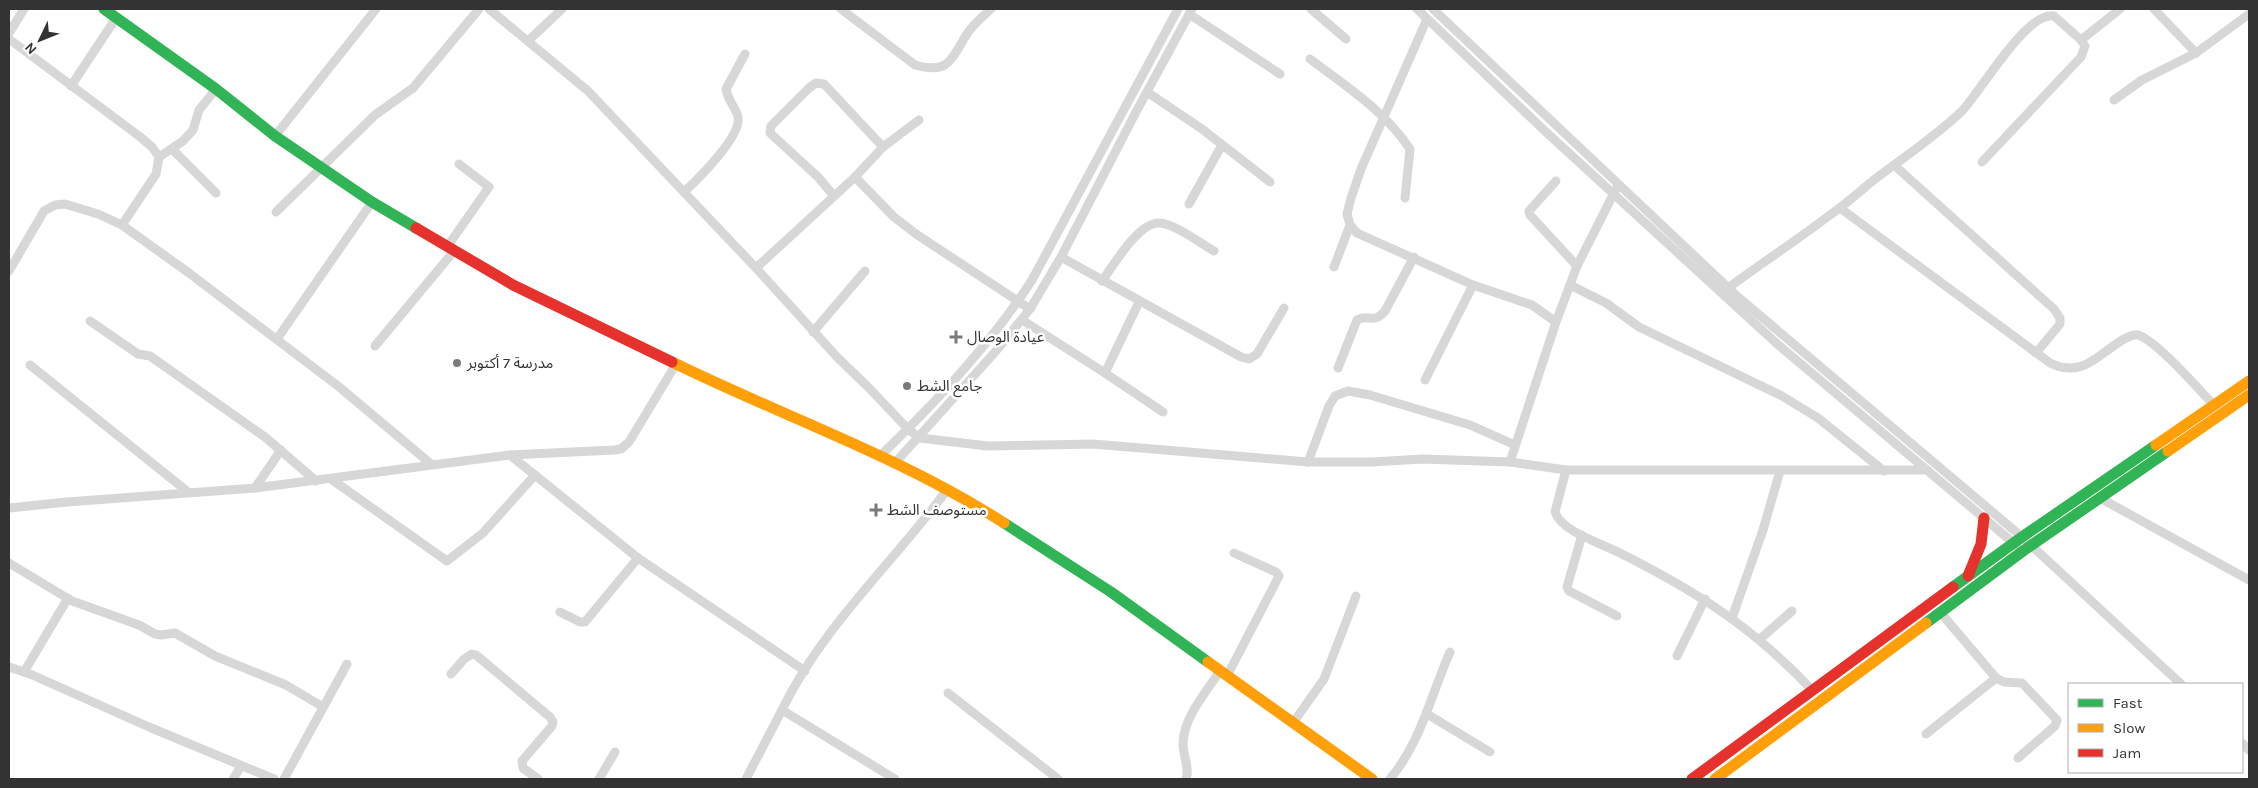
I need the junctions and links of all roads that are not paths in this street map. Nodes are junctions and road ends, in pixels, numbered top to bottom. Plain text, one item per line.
1 (24, 9) edge
2 (104, 9) edge
3 (376, 9) edge
4 (479, 9) edge
5 (489, 9) edge
6 (562, 9) edge
7 (842, 9) edge
8 (991, 9) edge
9 (1176, 9) edge
10 (1311, 9) edge
11 (1417, 9) edge
12 (1433, 9) edge
13 (2120, 9) edge
14 (2154, 9) edge
15 (1191, 11) edge
16 (2249, 14) edge
17 (116, 18) junction
18 (1428, 19) junction
19 (9, 33) edge
20 (1346, 39) dead end
21 (9, 40) edge
22 (2081, 40) junction
23 (528, 41) junction
24 (2196, 53) junction
25 (745, 54) dead end
26 (1310, 59) dead end
27 (1280, 74) dead end
28 (71, 86) junction
29 (216, 89) junction
30 (1147, 92) junction
31 (2114, 100) dead end
32 (1385, 116) junction
33 (919, 120) dead end
34 (275, 136) junction
35 (1222, 145) junction
36 (883, 147) junction
37 (172, 149) junction
38 (159, 157) junction
39 (1982, 162) dead end
40 (459, 164) dead end
41 (1894, 165) junction
42 (321, 167) junction
43 (855, 177) junction
44 (1556, 181) dead end
45 (1270, 182) dead end
46 (1619, 184) junction
47 (684, 192) junction
48 (216, 194) dead end
49 (1614, 194) junction
50 (834, 196) junction
51 (1405, 198) dead end
52 (372, 202) junction
53 (1189, 204) dead end
54 (1840, 208) junction
55 (276, 212) dead end
56 (122, 225) junction
57 (1350, 225) junction
58 (450, 249) junction
59 (1214, 251) dead end
60 (1061, 257) junction
61 (1414, 258) junction
62 (1577, 266) junction
63 (1334, 267) dead end
64 (756, 268) junction
65 (9, 271) edge
66 (865, 271) dead end
67 (1102, 281) junction
68 (1473, 285) junction
69 (1570, 285) junction
70 (1728, 288) junction
71 (1018, 301) junction
72 (1139, 302) junction
73 (1030, 308) junction
74 (1284, 308) dead end
75 (1022, 320) junction
76 (90, 321) dead end
77 (1556, 322) junction
78 (813, 332) junction
79 (277, 339) junction
80 (375, 346) dead end
81 (2036, 353) junction
82 (676, 364) junction
83 (30, 365) dead end
84 (1338, 368) dead end
85 (1105, 373) junction
86 (1425, 380) dead end
87 (2249, 381) edge
88 (947, 386) junction
89 (958, 395) junction
90 (2249, 395) edge
91 (2214, 405) junction
92 (1164, 412) dead end
93 (908, 429) junction
94 (920, 438) junction
95 (1515, 445) junction
96 (281, 450) junction
97 (510, 455) junction
98 (880, 456) junction
99 (1308, 462) junction
100 (1510, 462) junction
101 (431, 464) junction
102 (894, 464) junction
103 (1566, 470) junction
104 (1927, 470) junction
105 (1780, 471) junction
106 (1884, 471) junction
107 (535, 475) junction
108 (331, 479) junction
109 (316, 481) junction
110 (255, 488) junction
111 (947, 490) junction
112 (188, 492) junction
113 (2100, 498) junction
114 (9, 508) edge
115 (1984, 518) junction
116 (1582, 535) junction
117 (2018, 540) junction
118 (2031, 550) junction
119 (1234, 553) dead end
120 (638, 558) junction
121 (9, 563) edge
122 (1968, 577) junction
123 (2249, 580) edge
124 (1356, 596) dead end
125 (68, 598) junction
126 (1705, 599) junction
127 (1792, 611) dead end
128 (560, 612) dead end
129 (1940, 612) junction
130 (1617, 616) dead end
131 (1732, 618) junction
132 (1760, 639) junction
133 (1450, 652) dead end
134 (1677, 656) dead end
135 (347, 664) dead end
136 (9, 667) edge
137 (805, 671) junction
138 (24, 672) junction
139 (451, 674) dead end
140 (1223, 674) junction
141 (1996, 678) junction
142 (2180, 683) edge
143 (1813, 691) junction
144 (948, 693) dead end
145 (323, 707) junction
146 (782, 710) junction
147 (1427, 714) junction
148 (1293, 723) junction
149 (1926, 734) dead end
150 (615, 752) dead end
151 (1490, 752) dead end
152 (2018, 758) dead end
153 (241, 766) junction
154 (233, 779) edge
155 (274, 779) edge
156 (284, 779) edge
157 (538, 779) edge
158 (599, 779) edge
159 (746, 779) edge
160 (895, 779) edge
161 (1058, 779) edge
162 (1186, 779) edge
163 (1372, 779) edge
164 (1390, 779) edge
165 (1692, 779) edge
166 (1715, 779) edge

1 - 19 street
2 - 17 street
3 - 34 street
4 - 42 street
5 - 23 street
6 - 23 street
7 - 8 street
9 - 71 street
10 - 20 street
11 - 18 street
12 - 46 street
13 - 22 street
14 - 24 street
15 - 27 street
15 - 30 street
16 - 24 street
17 - 28 street
17 - 29 street
18 - 32 street
18 - 49 street
21 - 28 street
22 - 39 street
22 - 41 street
23 - 47 street
24 - 31 street
25 - 47 street
26 - 32 street
28 - 38 street
29 - 34 street
29 - 37 street
30 - 35 street
30 - 60 street
32 - 51 street
32 - 57 street
33 - 36 street
34 - 42 street
35 - 45 street
35 - 53 street
36 - 43 street
36 - 50 street
37 - 38 street
37 - 48 street
38 - 56 street
40 - 58 street
41 - 54 street
41 - 81 street
42 - 52 street
42 - 55 street
43 - 50 street
43 - 71 street
44 - 62 street
46 - 49 street
46 - 70 street
47 - 64 street
49 - 62 street
49 - 104 street
50 - 64 street
52 - 58 street
52 - 79 street
54 - 70 street
54 - 81 street
56 - 65 street
56 - 79 street
57 - 61 street
57 - 63 street
58 - 80 street
58 - 82 street
59 - 67 street
60 - 67 street
60 - 73 street
61 - 68 street
61 - 84 street
62 - 69 street
64 - 78 street
66 - 78 street
67 - 72 street
68 - 77 street
68 - 86 street
69 - 77 street
69 - 106 street
70 - 117 street
71 - 73 street
71 - 88 street
72 - 74 street
72 - 85 street
73 - 75 street
75 - 85 street
75 - 89 street
76 - 96 street
77 - 95 street
78 - 93 street
79 - 101 street
81 - 91 street
82 - 97 street
82 - 98 street
83 - 112 street
85 - 92 street
87 - 91 street
88 - 89 street
88 - 93 street
89 - 94 street
90 - 113 street
91 - 117 street
93 - 94 street
93 - 98 street
94 - 99 street
94 - 102 street
95 - 99 street
95 - 100 street
96 - 109 street
96 - 110 street
97 - 101 street
97 - 107 street
98 - 102 street
99 - 100 street
100 - 103 street
101 - 108 street
102 - 111 street
103 - 105 street
103 - 116 street
104 - 106 street
104 - 115 street
105 - 106 street
105 - 131 street
107 - 108 street
107 - 120 street
108 - 109 street
109 - 110 street
110 - 112 street
111 - 137 street
111 - 140 street
112 - 114 street
113 - 118 street
113 - 123 street
115 - 117 street
115 - 122 street
116 - 126 street
116 - 130 street
117 - 118 street
117 - 122 street
118 - 129 street
118 - 142 street
119 - 140 street
120 - 128 street
120 - 137 street
121 - 125 street
122 - 143 street
124 - 148 street
125 - 138 street
125 - 145 street
126 - 131 street
126 - 134 street
127 - 132 street
129 - 141 street
129 - 166 street
131 - 132 street
132 - 143 street
133 - 147 street
135 - 145 street
136 - 138 street
137 - 146 street
138 - 153 street
139 - 157 street
140 - 148 street
140 - 162 street
141 - 149 street
141 - 152 street
143 - 165 street
144 - 161 street
145 - 156 street
146 - 159 street
146 - 160 street
147 - 151 street
147 - 164 street
148 - 163 street
150 - 158 street
153 - 154 street
153 - 155 street

